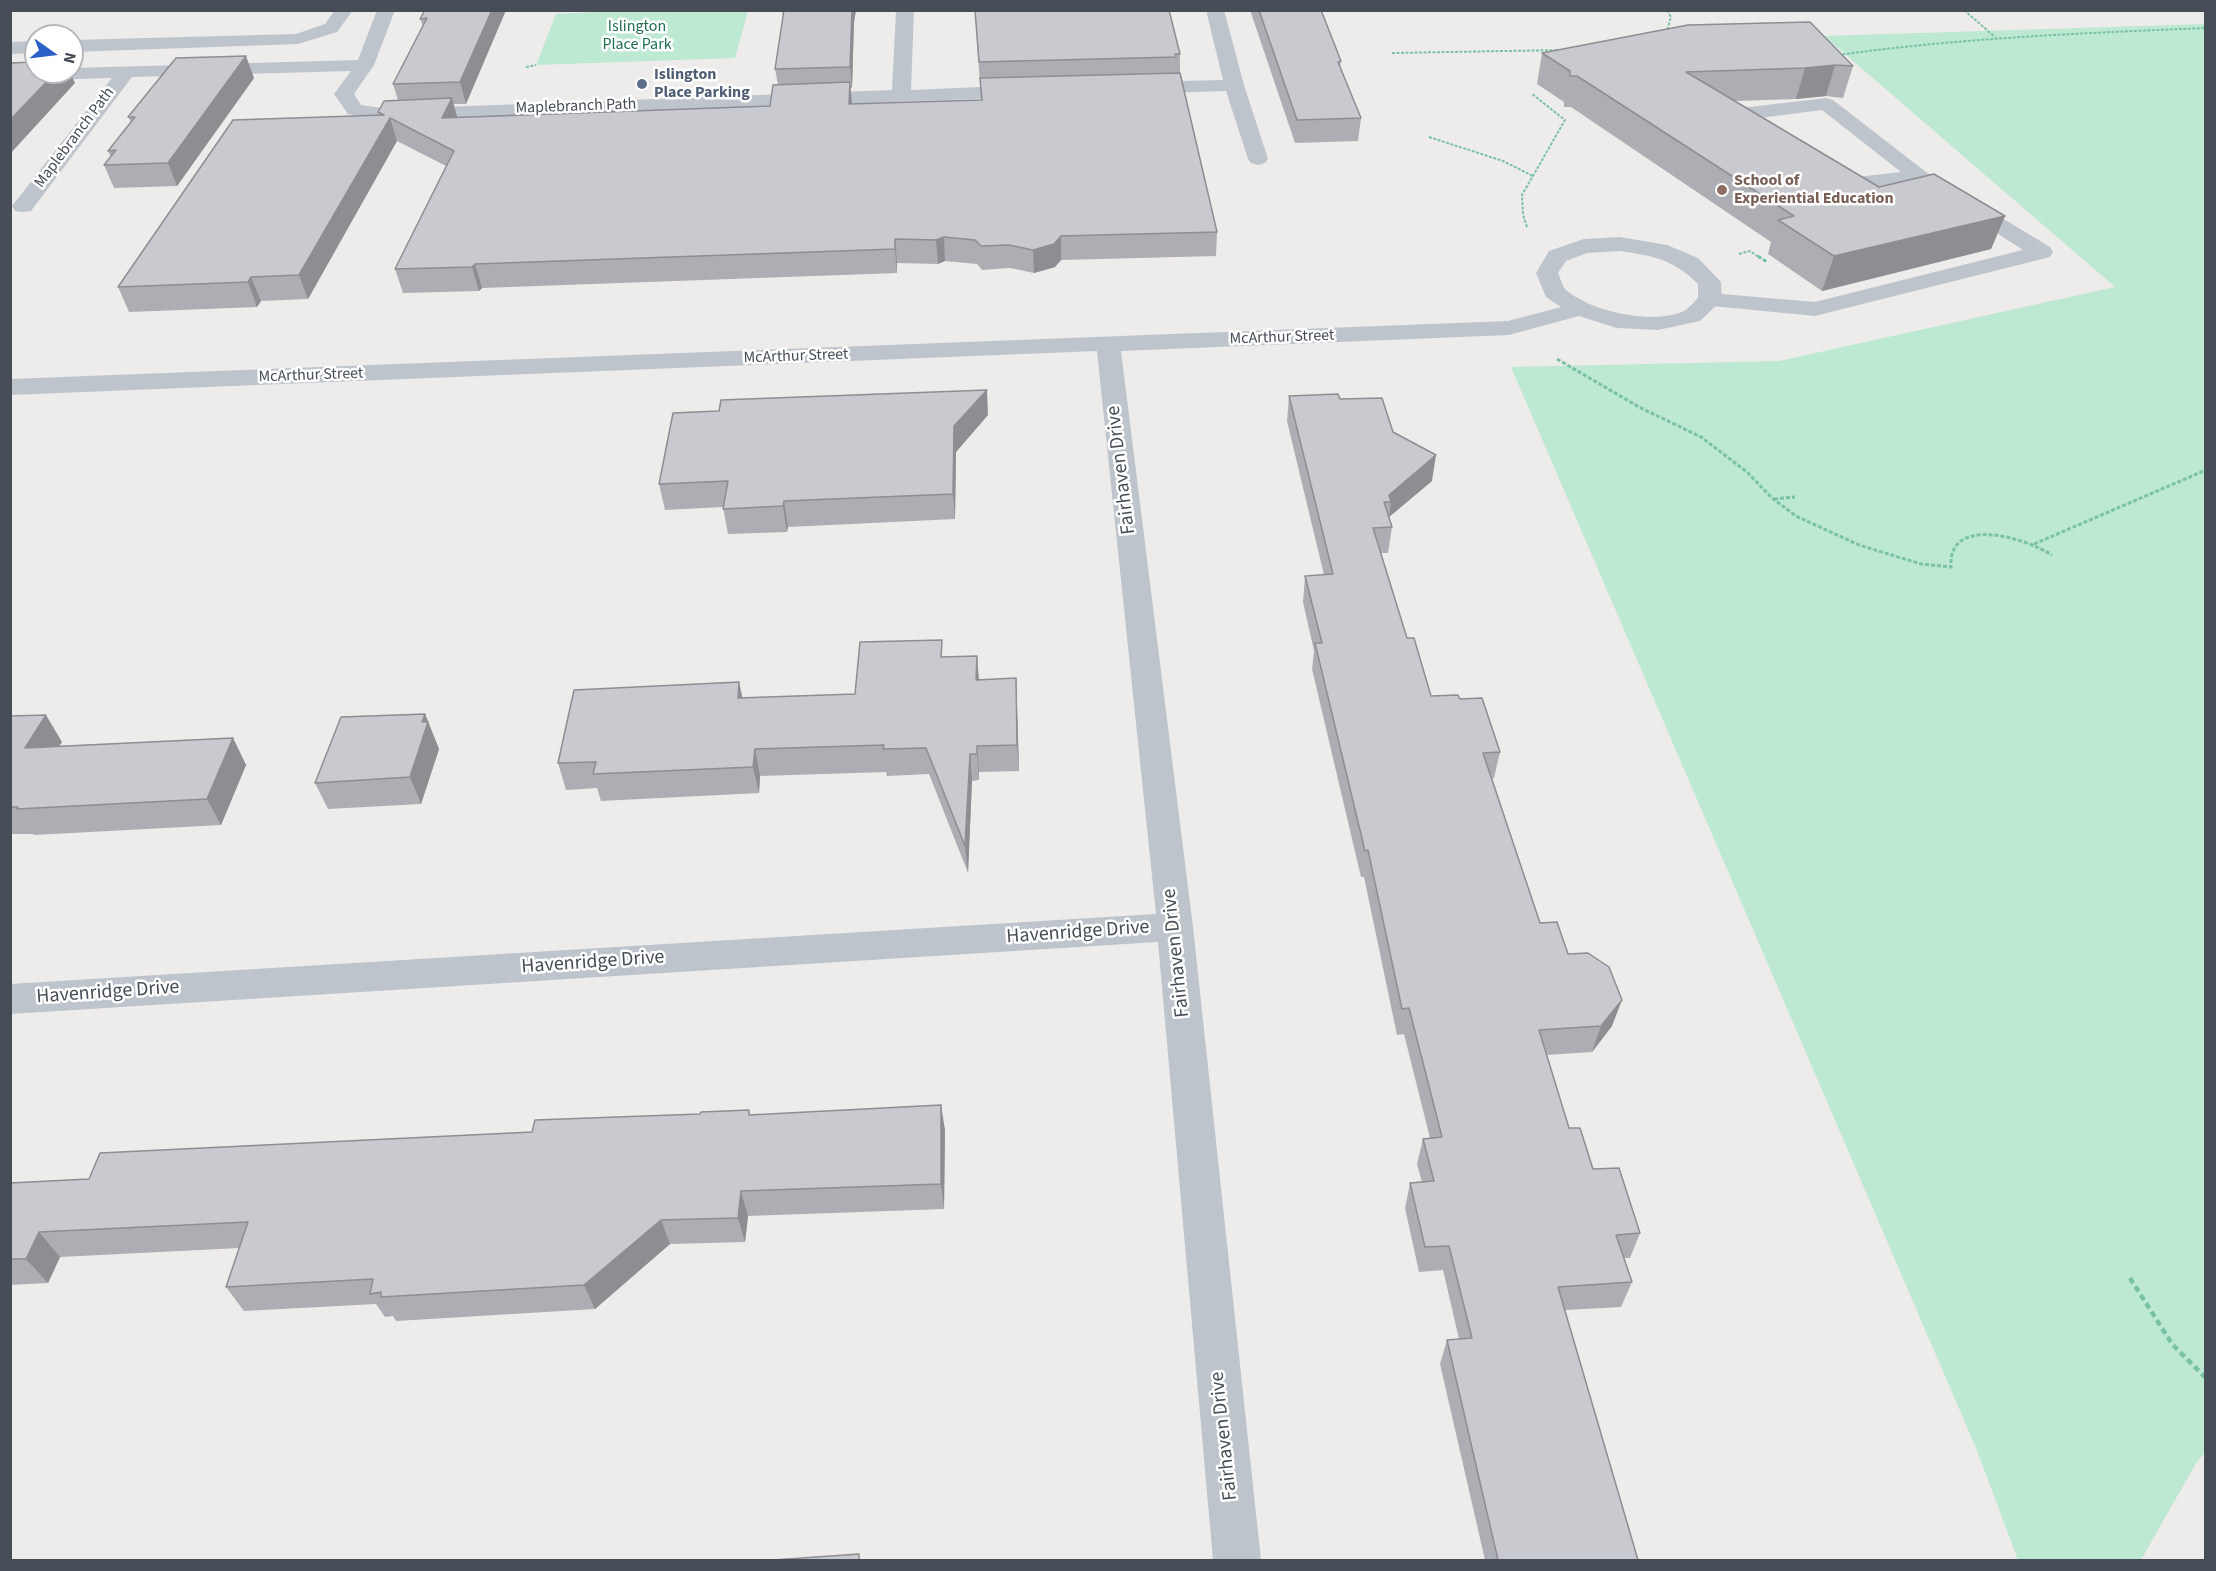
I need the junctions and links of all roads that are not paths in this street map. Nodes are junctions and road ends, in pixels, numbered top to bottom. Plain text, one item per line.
1 (345, 10) edge
2 (386, 10) edge
3 (905, 10) edge
4 (1215, 10) edge
5 (84, 46) edge
6 (365, 65) junction
7 (127, 70) junction
8 (10, 75) edge
9 (1234, 85) junction
10 (1115, 88) edge
11 (1044, 90) edge
12 (901, 94) junction
13 (1788, 146) edge
14 (1258, 159) dead end
15 (1816, 166) edge
16 (1918, 176) junction
17 (23, 206) dead end
18 (1710, 300) junction
19 (1580, 309) junction
20 (1108, 345) junction
21 (10, 387) edge
22 (1175, 927) junction
23 (10, 999) edge
24 (1237, 1560) edge

1 - 5 street
2 - 6 street
3 - 12 street
4 - 9 street
6 - 7 street, Maplebranch Path
6 - 12 street, Maplebranch Path
7 - 8 street, Maplebranch Path
7 - 17 street, Maplebranch Path
9 - 10 street
9 - 14 street
11 - 12 street, Maplebranch Path
13 - 16 street
15 - 16 street
16 - 18 street
18 - 19 street
18 - 19 street
19 - 20 street, McArthur Street
20 - 21 street, McArthur Street
20 - 22 street, Fairhaven Drive
22 - 23 street, Havenridge Drive
22 - 24 street, Fairhaven Drive

